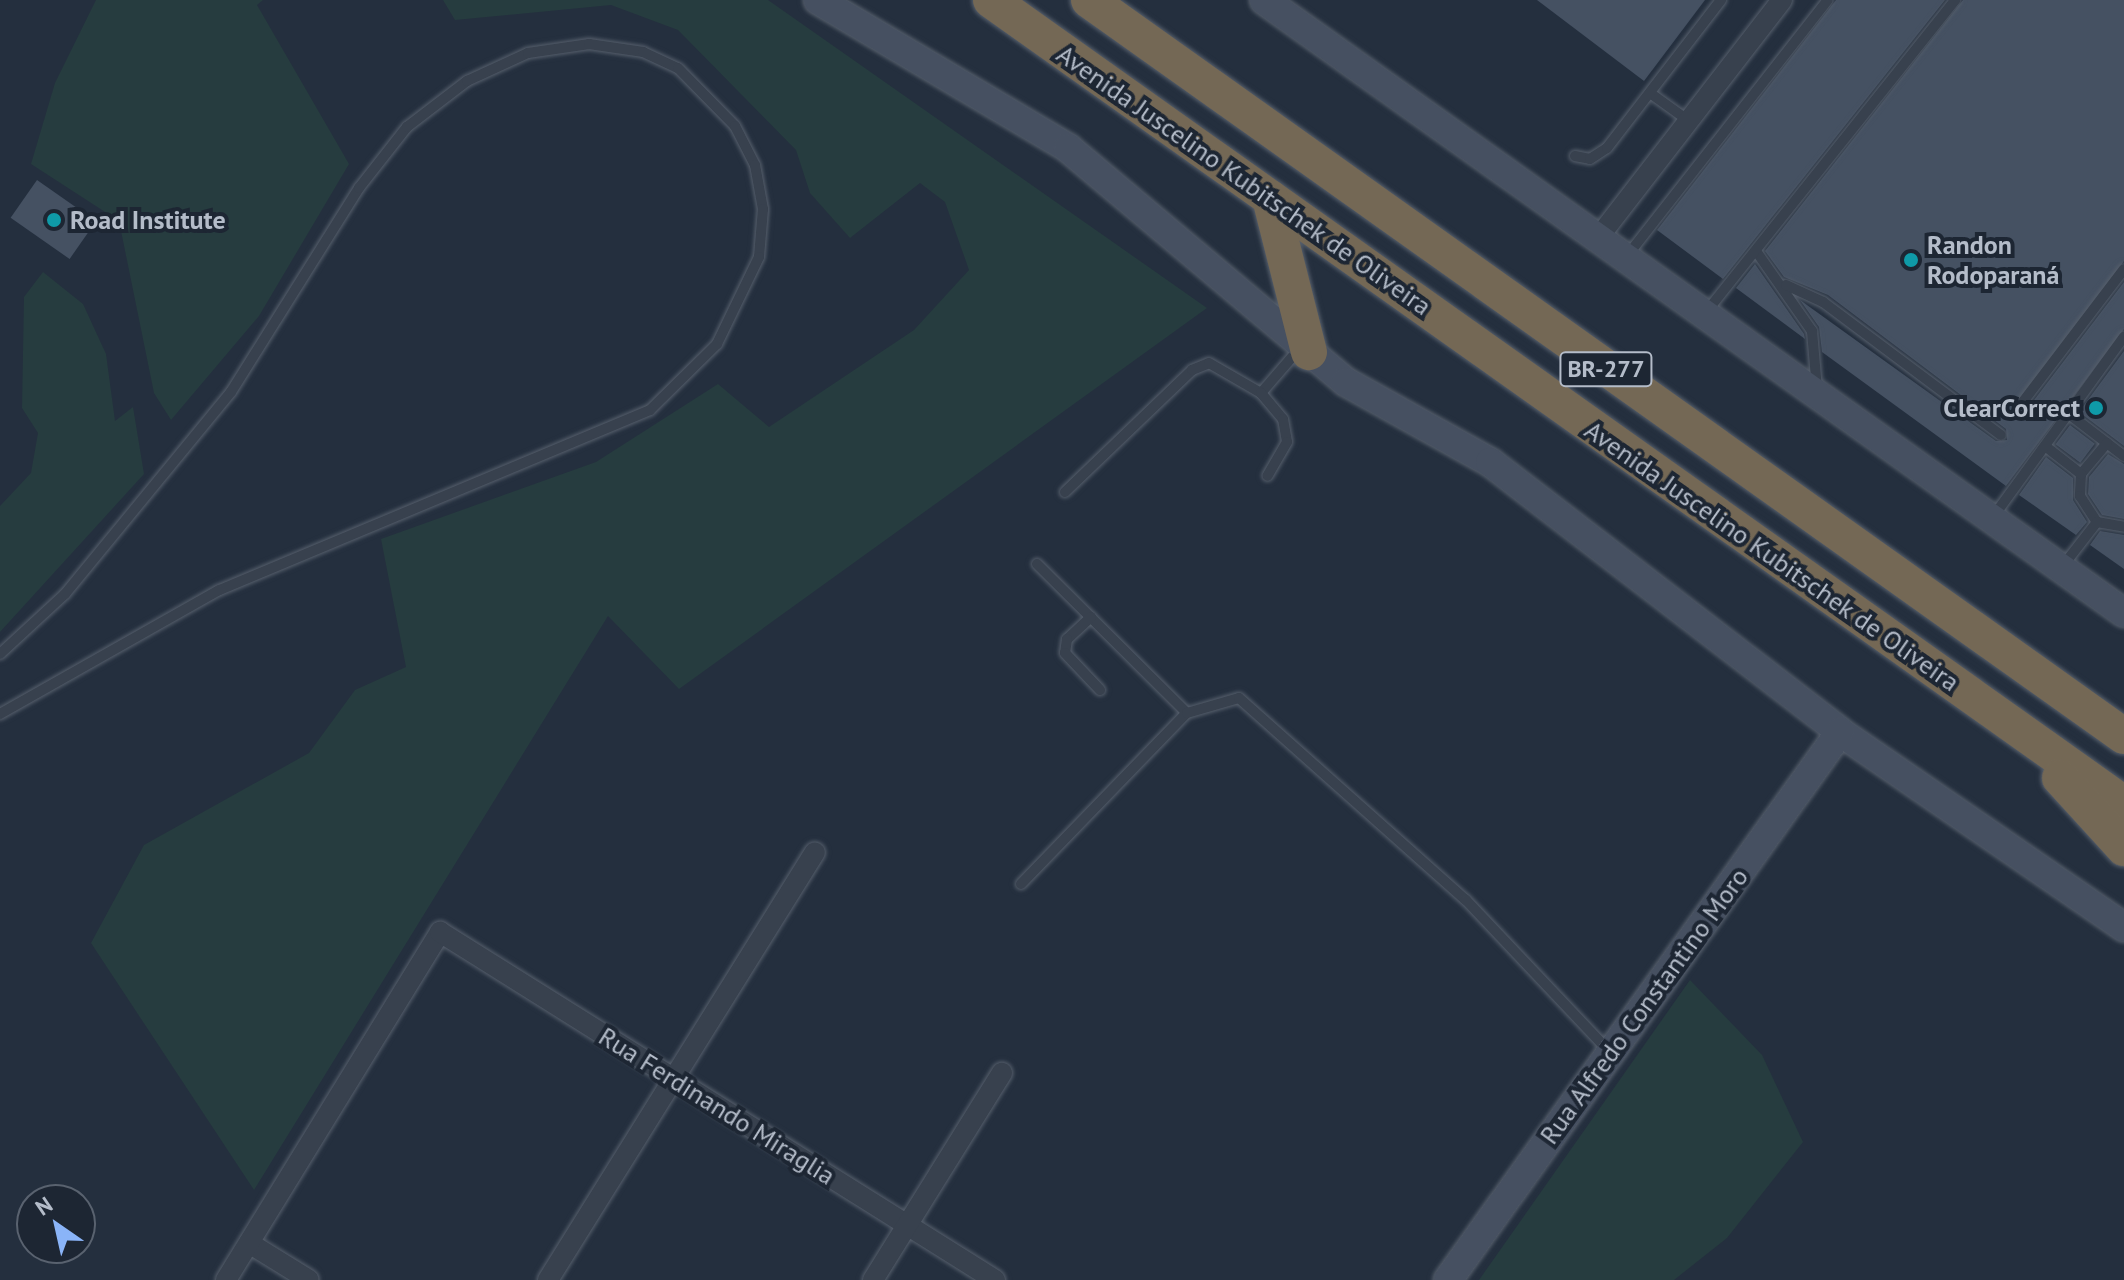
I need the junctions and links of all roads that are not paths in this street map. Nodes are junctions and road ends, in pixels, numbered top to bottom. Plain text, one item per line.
1 (818, 0) edge
2 (991, 0) edge
3 (1089, 0) edge
4 (1264, 0) edge
5 (1721, 0) edge
6 (1782, 0) edge
7 (1828, 0) edge
8 (1955, 0) edge
9 (1650, 93) junction
10 (1689, 121) junction
11 (1575, 156) dead end
12 (1270, 198) junction
13 (1598, 238) junction
14 (1756, 251) junction
15 (1625, 258) junction
16 (2124, 269) edge
17 (1786, 285) junction
18 (1704, 314) junction
19 (2124, 337) edge
20 (1305, 349) junction
21 (1261, 393) junction
22 (1817, 395) junction
23 (2022, 403) dead end
24 (2069, 414) junction
25 (2001, 435) dead end
26 (2107, 443) junction
27 (2045, 446) junction
28 (2124, 456) edge
29 (2081, 474) junction
30 (1267, 476) dead end
31 (1065, 492) dead end
32 (1991, 519) junction
33 (2097, 522) junction
34 (2124, 527) edge
35 (1037, 564) dead end
36 (2060, 568) junction
37 (2124, 613) edge
38 (1091, 617) junction
39 (0, 654) edge
40 (1100, 690) dead end
41 (1187, 713) junction
42 (0, 714) edge
43 (2006, 722) junction
44 (1840, 732) junction
45 (2124, 736) edge
46 (2124, 804) edge
47 (2124, 848) edge
48 (815, 852) dead end
49 (1021, 884) dead end
50 (2124, 927) edge
51 (1611, 1052) junction
52 (1002, 1073) dead end
53 (674, 1078) junction
54 (907, 1225) junction
55 (249, 1243) junction
56 (226, 1280) edge
57 (309, 1280) edge
58 (548, 1280) edge
59 (873, 1280) edge
60 (995, 1280) edge
61 (1448, 1280) edge

1 - 20 street
2 - 12 highway, Avenida Juscelino Kubitschek de Oliveira / BR-277
3 - 45 highway, BR-277
4 - 13 street
5 - 9 lane
6 - 10 street
7 - 15 lane
8 - 14 lane
9 - 10 lane
9 - 11 lane
10 - 13 street
12 - 20 highway
12 - 43 highway, Avenida Juscelino Kubitschek de Oliveira / BR-277
13 - 15 street
14 - 17 lane
14 - 18 lane
15 - 18 street
16 - 23 lane
17 - 22 lane
17 - 25 lane
18 - 22 street
19 - 24 lane
20 - 21 lane
20 - 44 street
21 - 30 lane
21 - 31 lane
22 - 32 street
24 - 26 lane
24 - 27 lane
26 - 28 lane
26 - 29 lane
27 - 29 lane
27 - 32 lane
29 - 33 lane
32 - 36 street
33 - 34 lane
33 - 36 lane
35 - 38 lane
36 - 37 street
38 - 40 lane
38 - 41 lane
39 - 42 lane
41 - 49 lane
41 - 51 lane
43 - 46 highway, Avenida Juscelino Kubitschek de Oliveira / BR-277
43 - 47 highway
44 - 50 street
44 - 51 street, Rua Alfredo Constantino Moro
48 - 53 street
51 - 61 street, Rua Alfredo Constantino Moro
52 - 54 street
53 - 54 street, Rua Ferdinando Miraglia
53 - 55 street, Rua Ferdinando Miraglia
53 - 58 street
54 - 59 street
54 - 60 street, Rua Ferdinando Miraglia
55 - 56 street
55 - 57 street

